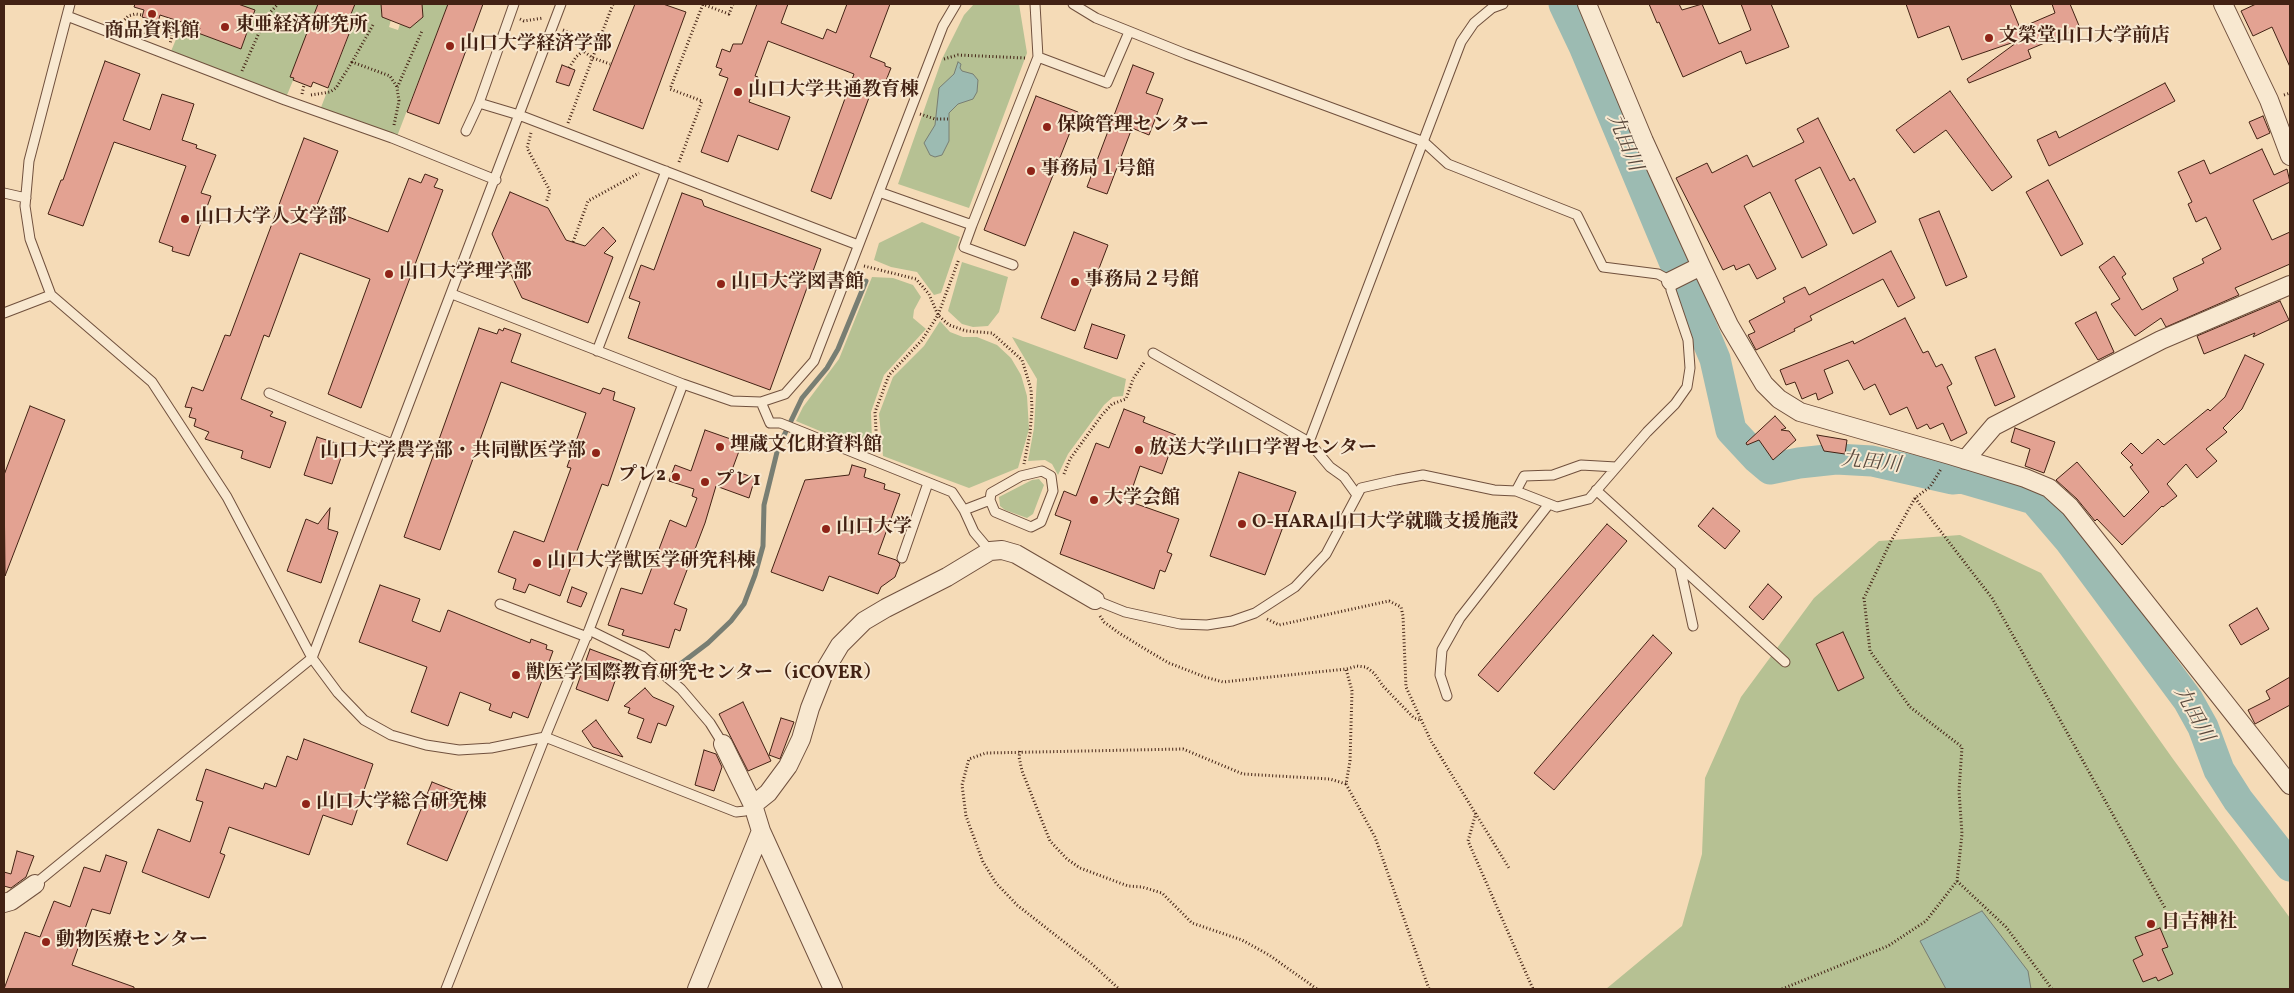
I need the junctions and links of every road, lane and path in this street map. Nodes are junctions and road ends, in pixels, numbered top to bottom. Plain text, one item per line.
1 (70, 4) edge
2 (278, 4) edge
3 (514, 4) edge
4 (562, 4) edge
5 (613, 4) edge
6 (702, 4) edge
7 (733, 4) edge
8 (956, 4) edge
9 (1035, 4) edge
10 (1073, 4) edge
11 (1503, 4) edge
12 (1586, 4) edge
13 (2229, 6) edge
14 (558, 13) junction
15 (142, 15) dead end
16 (510, 15) junction
17 (67, 16) junction
18 (158, 20) dead end
19 (373, 25) dead end
20 (553, 26) junction
21 (422, 31) dead end
22 (1129, 32) junction
23 (116, 35) junction
24 (583, 51) junction
25 (167, 54) junction
26 (931, 57) junction
27 (1038, 57) junction
28 (593, 58) junction
29 (352, 62) junction
30 (610, 64) dead end
31 (570, 68) dead end
32 (238, 82) junction
33 (398, 88) junction
34 (301, 98) dead end
35 (479, 103) junction
36 (519, 115) junction
37 (935, 119) dead end
38 (948, 119) dead end
39 (534, 121) junction
40 (466, 132) dead end
41 (565, 133) junction
42 (392, 138) junction
43 (1424, 142) junction
44 (2290, 156) edge
45 (646, 164) junction
46 (670, 173) junction
47 (496, 180) junction
48 (879, 192) junction
49 (4, 193) edge
50 (26, 198) junction
51 (546, 203) dead end
52 (972, 225) junction
53 (573, 242) dead end
54 (858, 245) junction
55 (964, 246) junction
56 (852, 262) junction
57 (1013, 264) dead end
58 (1701, 266) junction
59 (1671, 281) junction
60 (2290, 285) edge
61 (452, 294) junction
62 (51, 295) junction
63 (4, 313) edge
64 (938, 315) junction
65 (597, 350) junction
66 (1153, 353) joint
67 (683, 384) junction
68 (269, 393) dead end
69 (761, 402) junction
70 (1309, 442) junction
71 (392, 444) junction
72 (1965, 460) junction
73 (878, 462) junction
74 (1944, 465) dead end
75 (1616, 467) junction
76 (1021, 476) junction
77 (928, 482) junction
78 (1596, 490) junction
79 (1053, 491) junction
80 (1516, 491) junction
81 (1357, 495) junction
82 (1916, 498) junction
83 (990, 500) junction
84 (1549, 504) junction
85 (964, 510) junction
86 (990, 551) junction
87 (902, 558) dead end
88 (1680, 567) junction
89 (1095, 600) junction
90 (500, 604) dead end
91 (1255, 613) junction
92 (1693, 626) dead end
93 (588, 633) junction
94 (312, 658) junction
95 (1785, 662) dead end
96 (1346, 669) junction
97 (1447, 696) dead end
98 (1420, 720) junction
99 (545, 737) junction
100 (723, 744) joint
101 (1020, 751) junction
102 (1346, 784) junction
103 (2290, 785) edge
104 (753, 805) junction
105 (1476, 813) junction
106 (761, 831) junction
107 (1509, 868) dead end
108 (1957, 881) junction
109 (35, 884) joint
110 (4, 903) edge
111 (2165, 908) dead end
112 (446, 989) edge
113 (697, 989) edge
114 (833, 989) edge
115 (1119, 989) edge
116 (1317, 989) edge
117 (1429, 989) edge
118 (1533, 989) edge
119 (1782, 989) edge
120 (2052, 989) edge

1 - 17 lane
2 - 32 path
3 - 16 lane
4 - 14 lane
5 - 28 path
6 - 7 path
6 - 46 path
8 - 26 lane
9 - 27 lane
10 - 22 lane
11 - 43 lane
12 - 58 street
13 - 44 street
14 - 16 path
14 - 20 lane
15 - 23 path
16 - 35 lane
17 - 23 lane
17 - 50 lane
18 - 25 path
19 - 29 path
20 - 24 path
20 - 36 lane
21 - 33 path
22 - 27 lane
22 - 43 lane
23 - 25 lane
24 - 28 path
24 - 31 path
25 - 32 lane
26 - 27 path
26 - 48 lane
27 - 52 lane
28 - 30 path
28 - 41 path
29 - 33 path
29 - 34 path
32 - 42 lane
33 - 42 path
35 - 36 lane
35 - 40 lane
36 - 39 lane
36 - 47 lane
37 - 38 path
39 - 41 lane
39 - 51 path
41 - 45 lane
42 - 47 lane
43 - 59 lane
43 - 70 lane
45 - 46 lane
45 - 53 path
46 - 54 lane
46 - 65 lane
47 - 61 lane
48 - 52 lane
48 - 54 lane
49 - 50 lane
50 - 62 lane
52 - 55 lane
54 - 56 lane
55 - 57 lane
55 - 64 path
56 - 64 path
56 - 69 lane
58 - 59 street
58 - 72 street
59 - 75 lane
60 - 72 street
61 - 65 lane
61 - 71 lane
62 - 63 lane
62 - 94 lane
64 - 73 path
64 - 76 path
65 - 67 lane
66 - 70 lane
66 - 79 path
67 - 69 lane
67 - 93 lane
68 - 71 lane
69 - 73 lane
70 - 81 lane
71 - 94 lane
72 - 103 street
73 - 77 lane
74 - 82 path
75 - 78 lane
75 - 80 lane
76 - 79 lane
76 - 83 lane
77 - 85 lane
77 - 87 lane
78 - 84 lane
78 - 88 lane
79 - 83 lane
80 - 81 lane
80 - 84 lane
81 - 91 lane
82 - 108 path
82 - 111 path
83 - 85 lane
84 - 97 lane
85 - 86 lane
86 - 89 street
86 - 104 street
88 - 92 lane
88 - 95 lane
89 - 91 lane
89 - 96 path
90 - 93 lane
91 - 98 path
93 - 99 lane
93 - 100 lane
94 - 99 lane
94 - 109 lane
96 - 98 path
96 - 102 path
98 - 105 path
99 - 104 lane
99 - 112 lane
100 - 104 street
101 - 102 path
101 - 115 path
101 - 116 path
102 - 117 path
104 - 106 street
105 - 107 path
105 - 118 path
106 - 113 street
106 - 114 street
108 - 119 path
108 - 120 path
109 - 110 street

